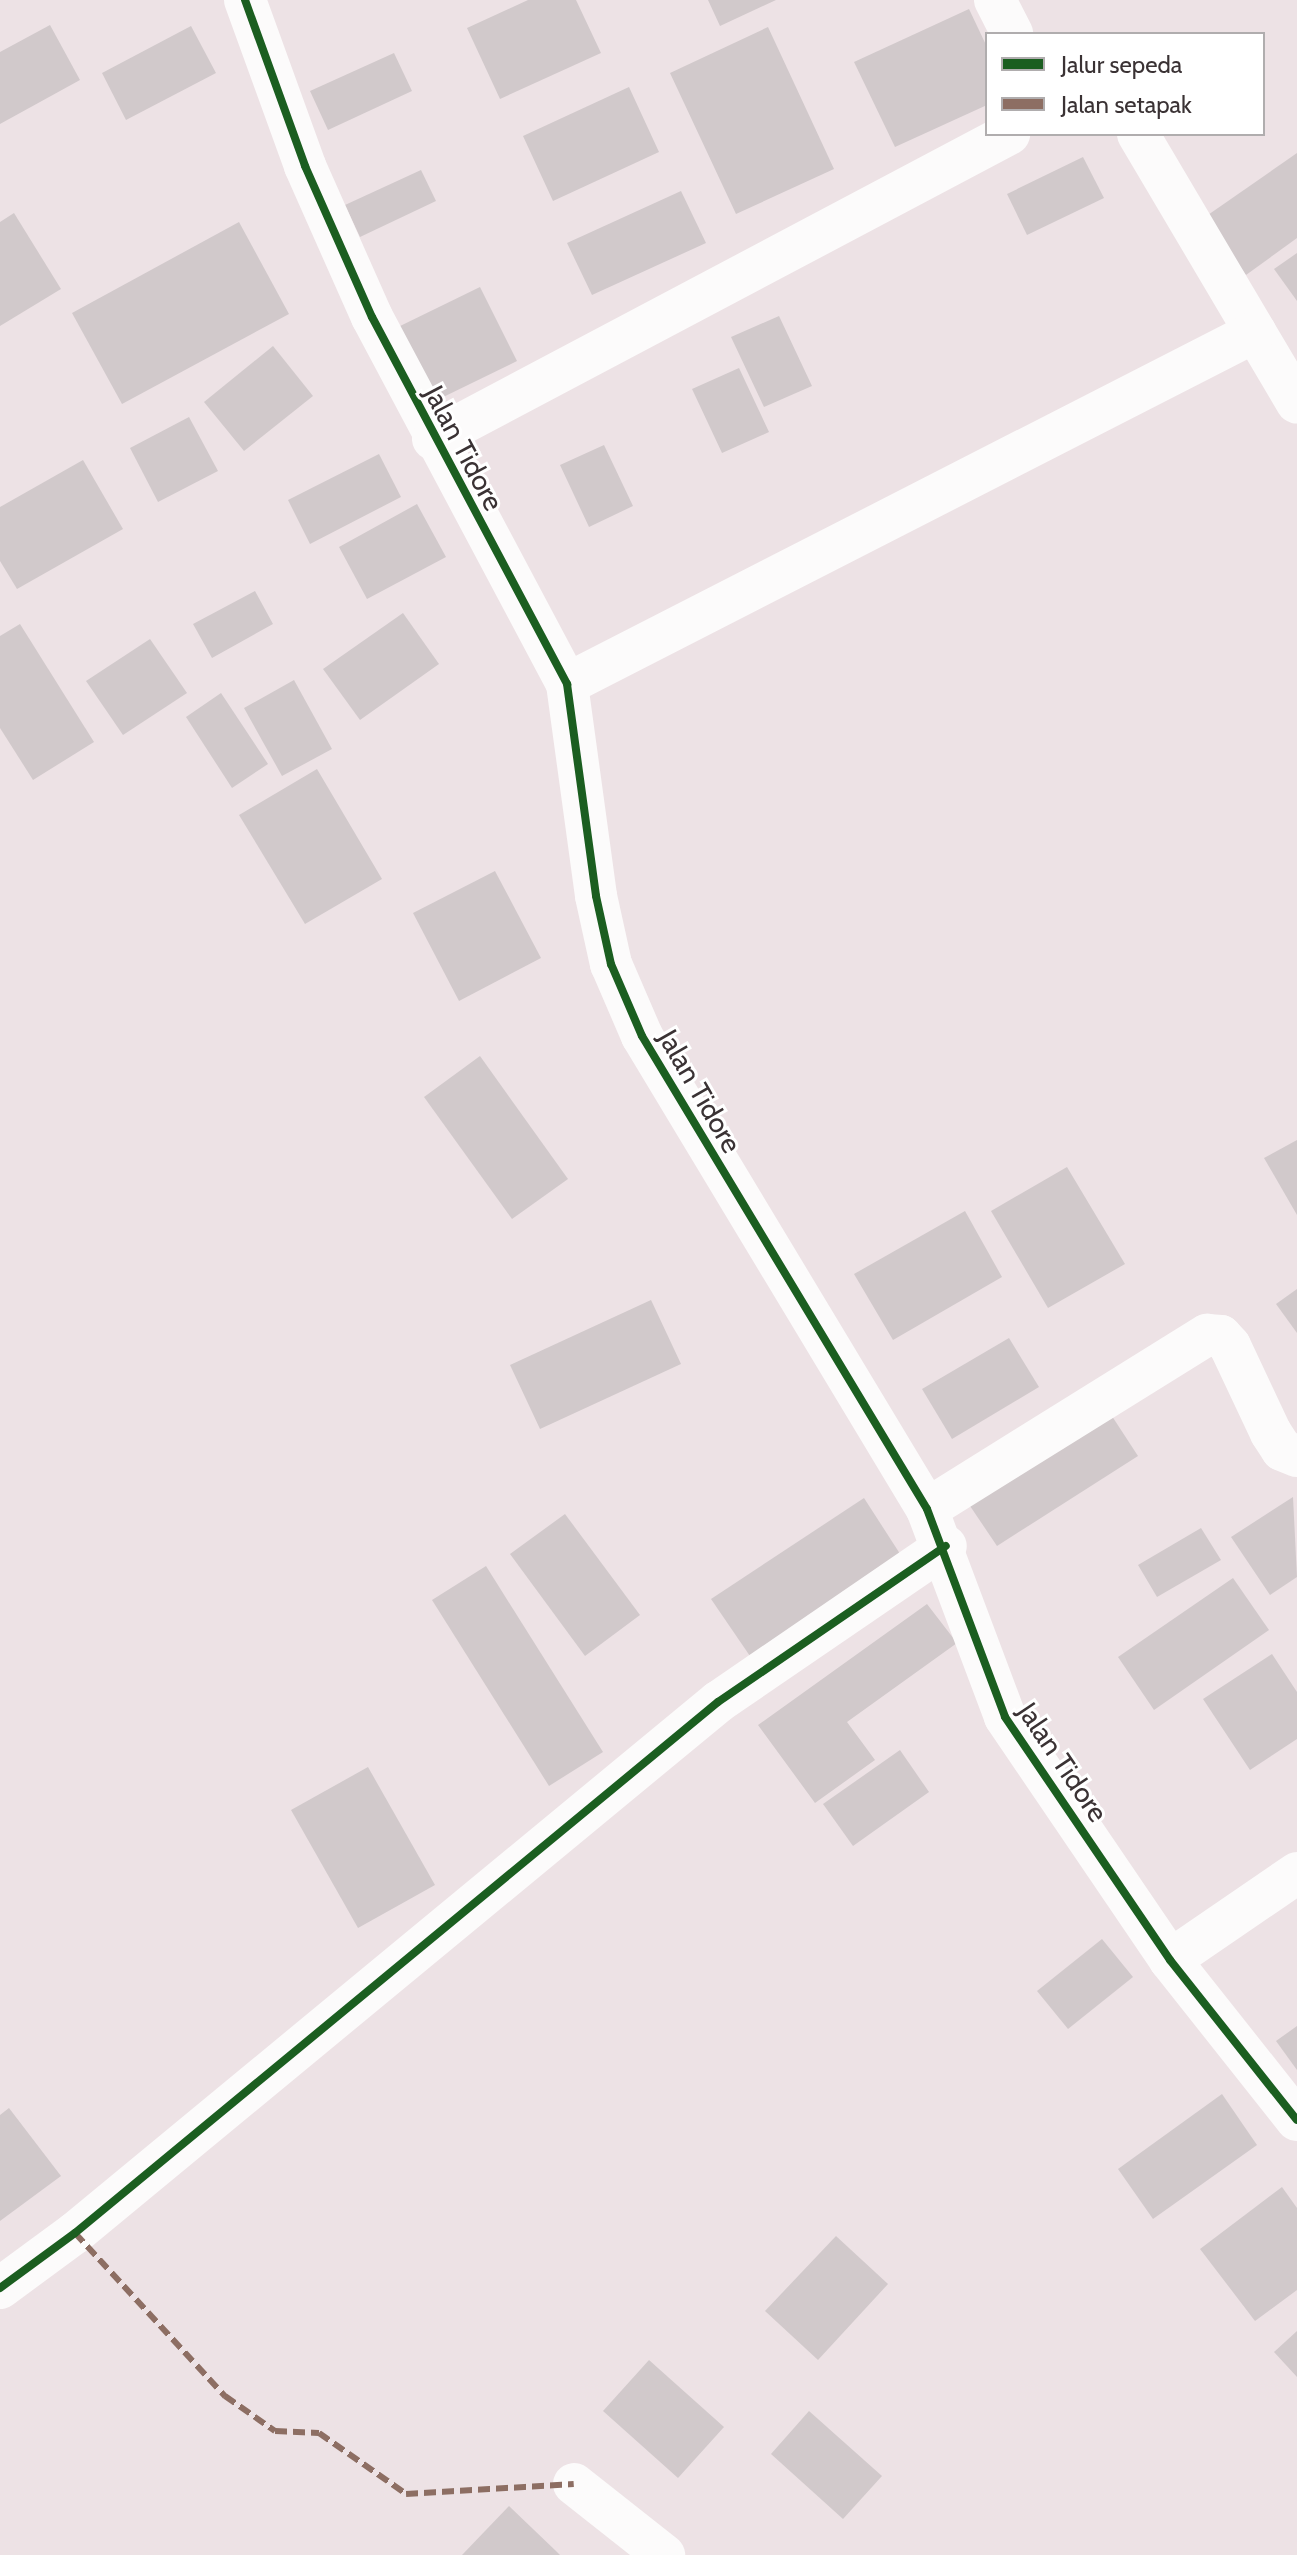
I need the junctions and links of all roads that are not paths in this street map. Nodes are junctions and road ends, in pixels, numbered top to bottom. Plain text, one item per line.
1 (245, 0) edge
2 (995, 0) edge
3 (1011, 32) edge
4 (1005, 136) edge
5 (1139, 136) edge
6 (1255, 332) junction
7 (1297, 403) edge
8 (433, 439) junction
9 (567, 684) junction
10 (1297, 1456) edge
11 (927, 1509) junction
12 (946, 1546) junction
13 (1297, 1873) edge
14 (1170, 1960) junction
15 (1297, 2120) edge
16 (0, 2288) edge
17 (574, 2484) dead end
18 (664, 2555) edge

1 - 8 street, Jalan Tidore
2 - 3 street
4 - 8 street
5 - 6 street
6 - 7 street
6 - 9 street
8 - 9 street, Jalan Tidore
9 - 11 street, Jalan Tidore
10 - 11 street
11 - 12 street, Jalan Tidore
12 - 14 street, Jalan Tidore
12 - 16 street
13 - 14 street
14 - 15 street, Jalan Tidore
17 - 18 street

